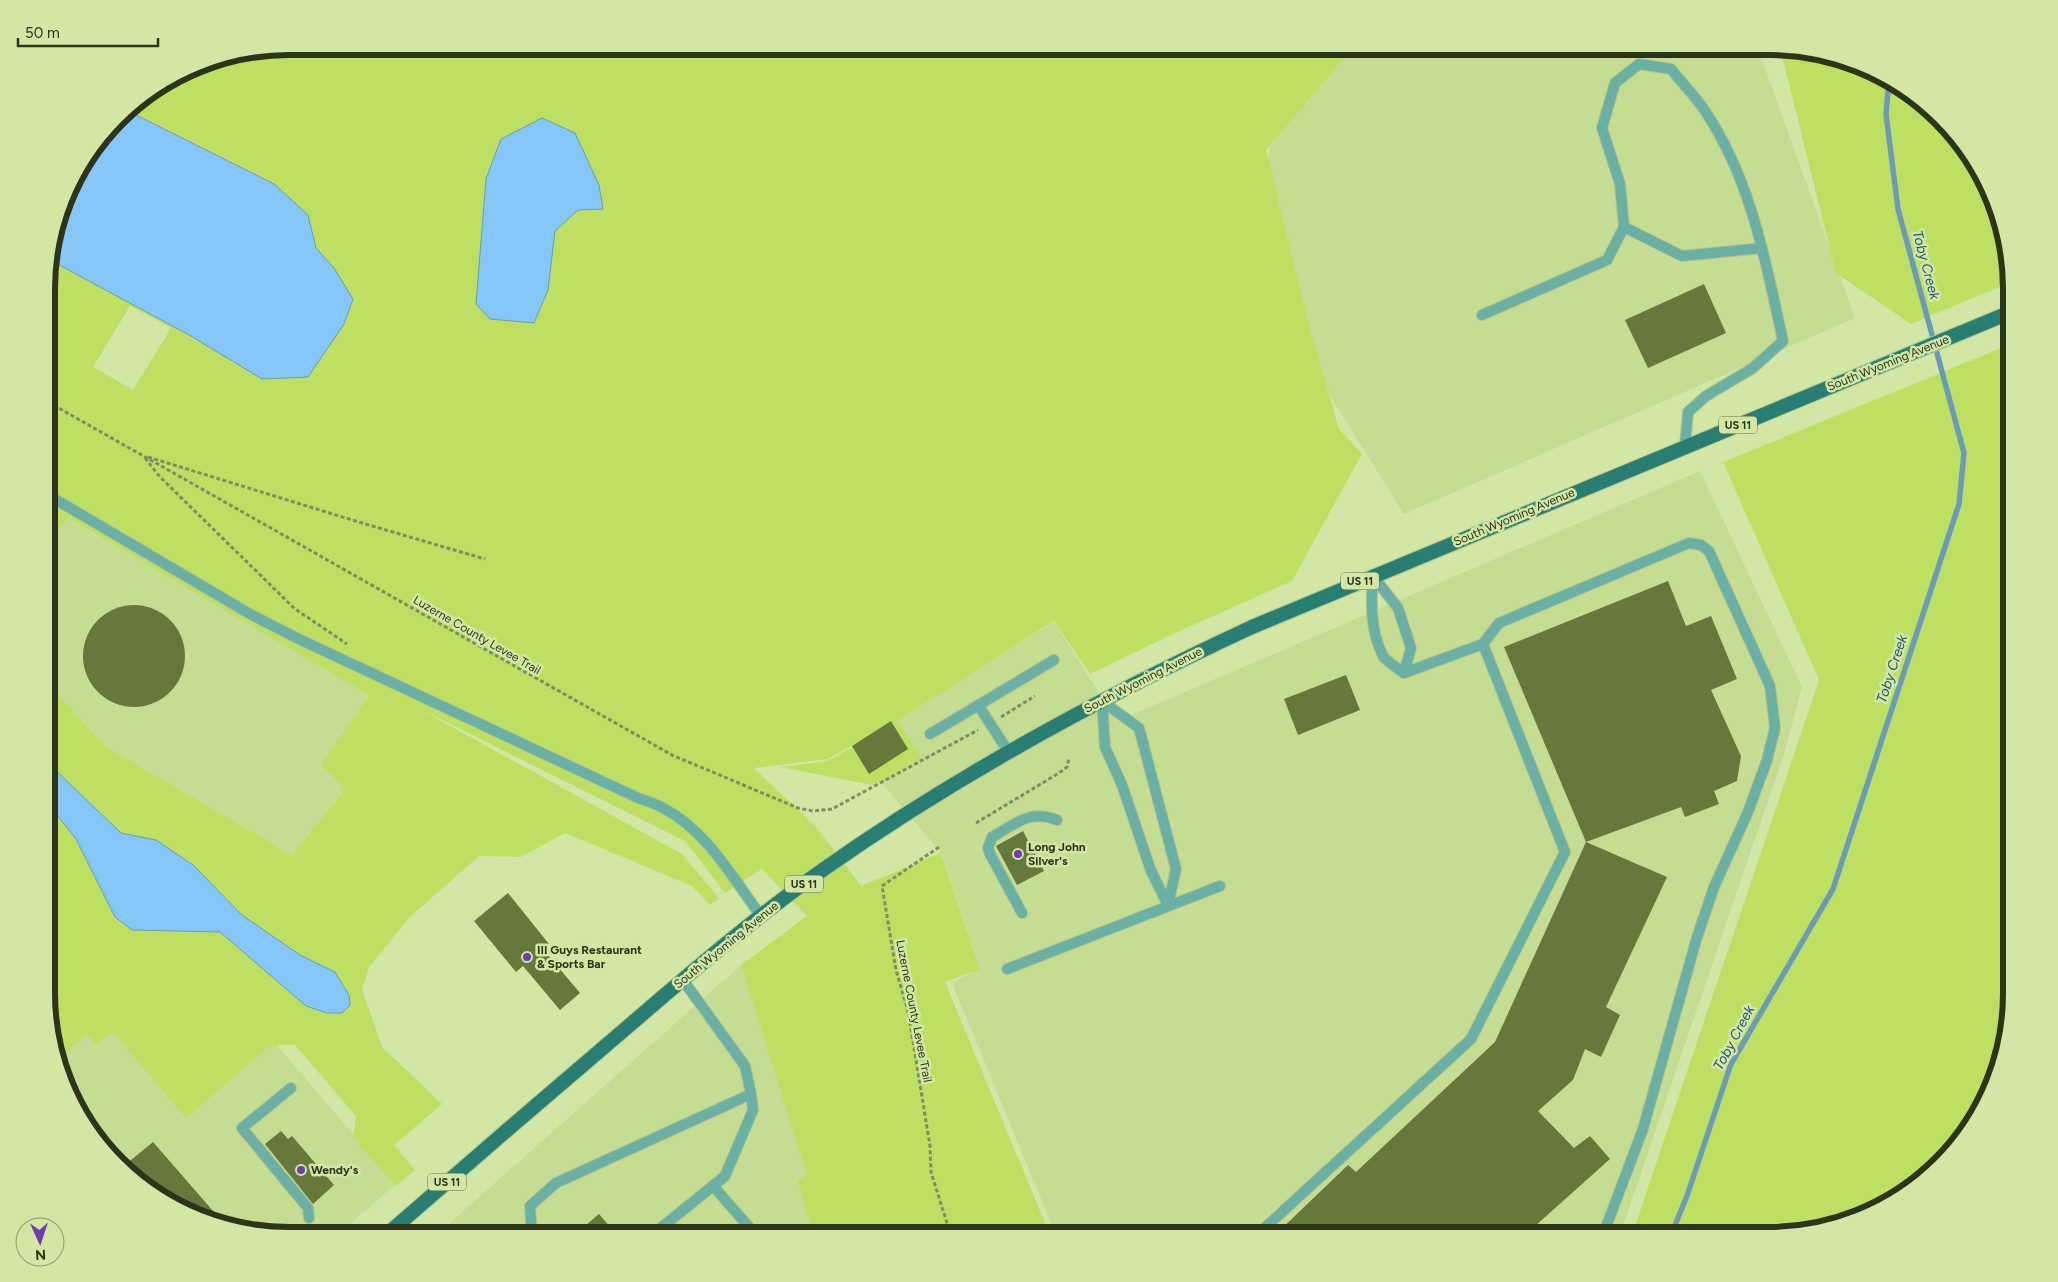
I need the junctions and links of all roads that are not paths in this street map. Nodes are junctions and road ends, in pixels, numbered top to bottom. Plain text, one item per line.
1 (1624, 227) junction
2 (1762, 248) junction
3 (1482, 315) dead end
4 (2003, 315) edge
5 (1685, 446) junction
6 (55, 499) edge
7 (1372, 576) junction
8 (1483, 644) junction
9 (1054, 660) dead end
10 (1404, 673) junction
11 (1102, 701) junction
12 (978, 705) junction
13 (930, 734) dead end
14 (1008, 752) junction
15 (1057, 820) dead end
16 (1220, 886) dead end
17 (1168, 905) junction
18 (1022, 913) dead end
19 (761, 916) junction
20 (1008, 969) dead end
21 (683, 980) junction
22 (291, 1088) dead end
23 (751, 1094) junction
24 (713, 1186) junction
25 (309, 1218) dead end
26 (395, 1227) edge
27 (531, 1227) edge
28 (668, 1227) edge
29 (750, 1227) edge
30 (1266, 1227) edge
31 (1606, 1227) edge

1 - 2 lane
1 - 2 lane
1 - 3 lane
2 - 5 lane
4 - 5 main road, South Wyoming Avenue / US 11
5 - 7 main road, South Wyoming Avenue / US 11
6 - 19 lane
7 - 10 lane
7 - 10 lane
7 - 11 main road, South Wyoming Avenue / US 11
8 - 10 lane
8 - 30 lane
8 - 31 lane
9 - 12 lane
11 - 14 main road, South Wyoming Avenue / US 11
11 - 17 lane
11 - 17 lane
12 - 13 lane
12 - 14 lane
14 - 19 main road, South Wyoming Avenue / US 11
15 - 18 lane
16 - 17 lane
17 - 20 lane
19 - 21 main road, South Wyoming Avenue / US 11
21 - 23 lane
21 - 26 main road, South Wyoming Avenue / US 11
22 - 25 lane
23 - 24 lane
23 - 27 lane
24 - 28 lane
24 - 29 lane

